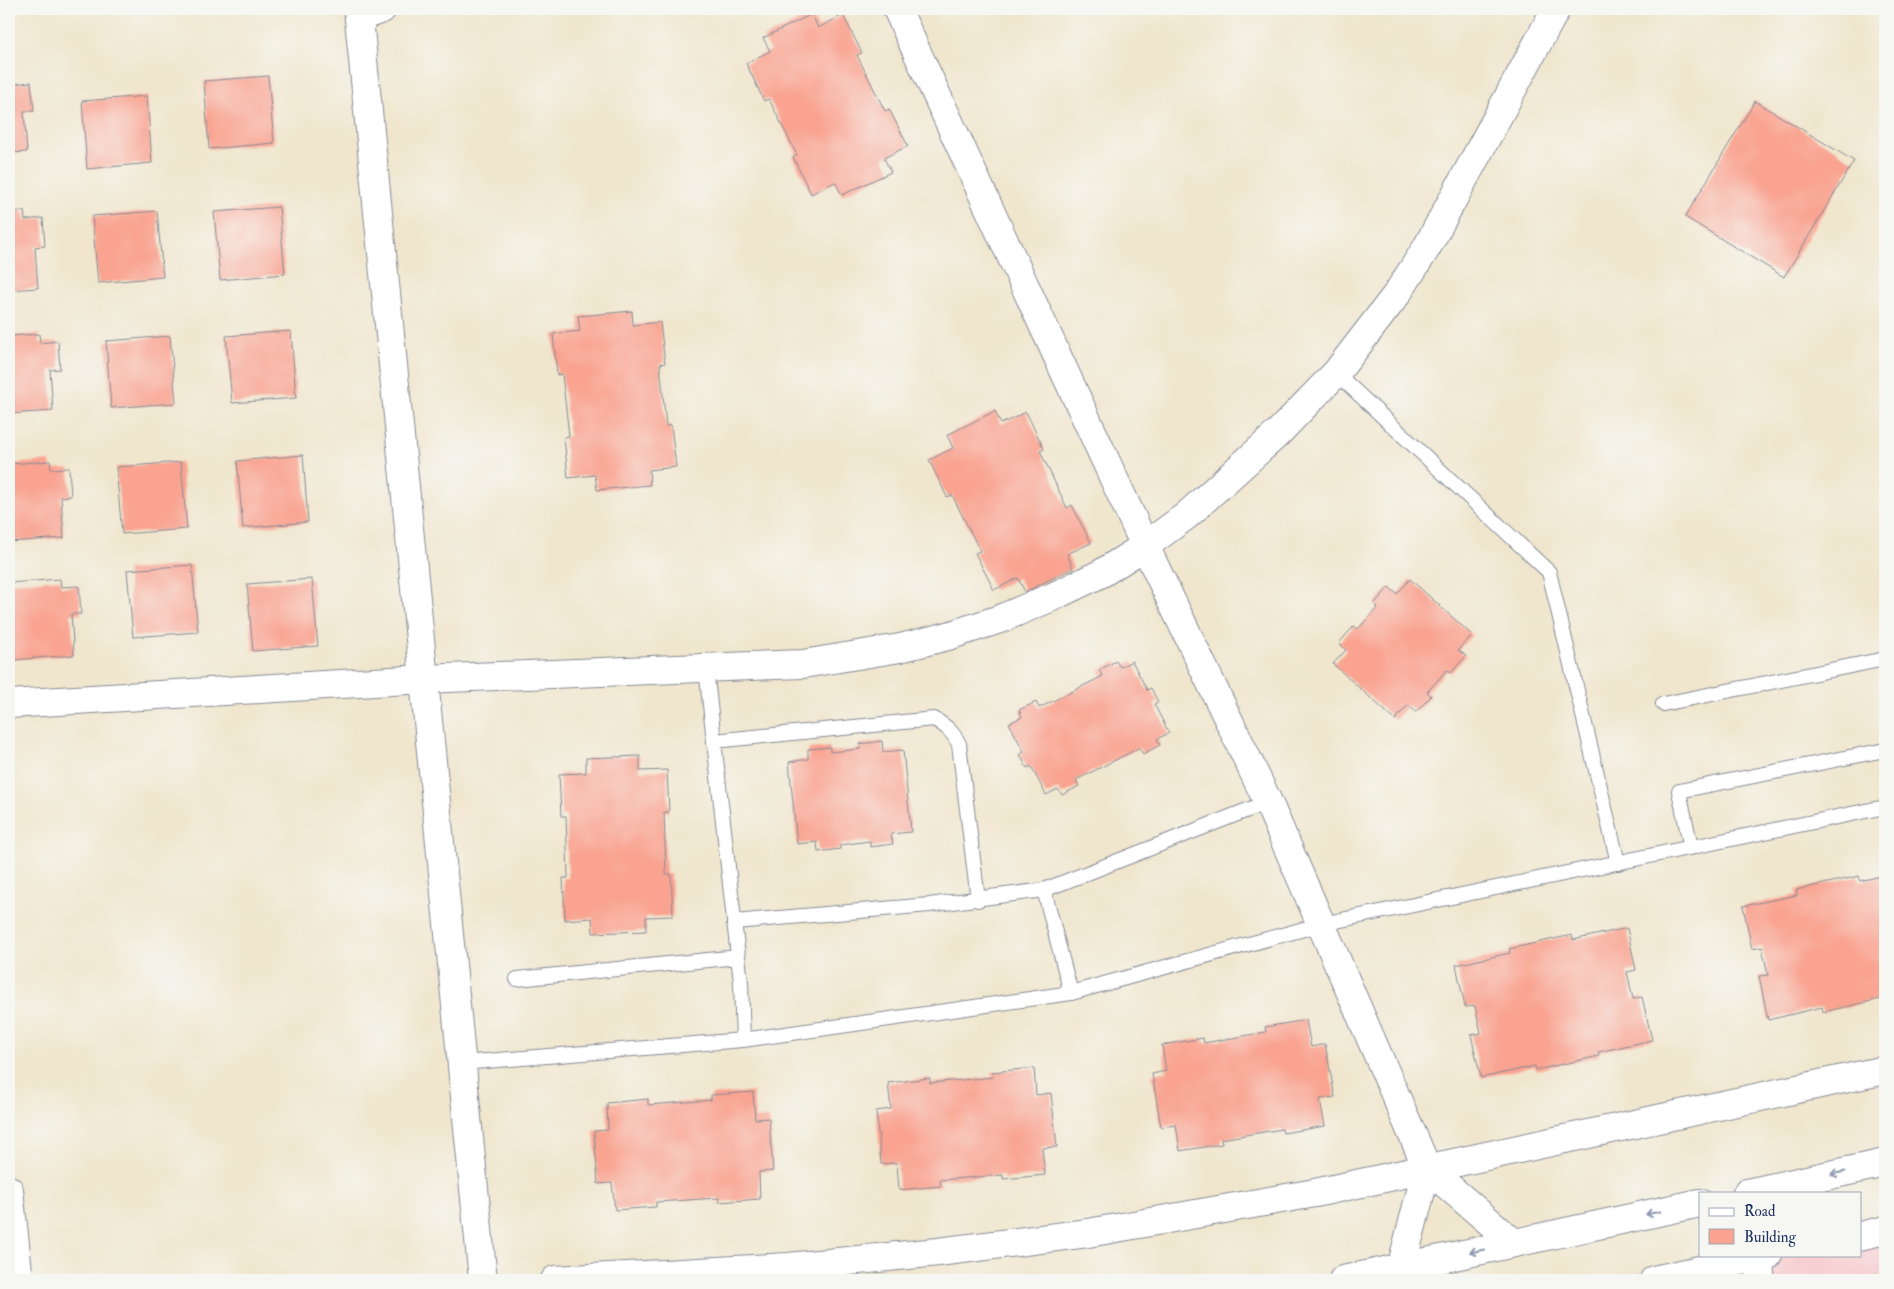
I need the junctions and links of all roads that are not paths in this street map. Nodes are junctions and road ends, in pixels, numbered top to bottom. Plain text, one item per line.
1 (897, 9) edge
2 (1556, 9) edge
3 (366, 12) edge
4 (1336, 373) junction
5 (1145, 546) junction
6 (1885, 659) edge
7 (706, 668) junction
8 (424, 679) junction
9 (9, 704) edge
10 (1663, 704) dead end
11 (714, 741) junction
12 (1885, 750) edge
13 (1268, 802) junction
14 (1885, 807) edge
15 (1691, 848) junction
16 (1618, 863) junction
17 (1044, 890) junction
18 (978, 900) junction
19 (734, 922) junction
20 (1322, 924) junction
21 (738, 957) junction
22 (517, 979) dead end
23 (1071, 993) junction
24 (743, 1040) junction
25 (462, 1063) junction
26 (1885, 1070) edge
27 (1885, 1163) edge
28 (1427, 1168) junction
29 (9, 1190) edge
30 (1752, 1192) edge
31 (1699, 1203) edge
32 (1885, 1230) edge
33 (1862, 1236) edge
34 (1514, 1243) junction
35 (1762, 1264) edge
36 (1401, 1268) junction
37 (19, 1280) edge
38 (483, 1280) edge
39 (555, 1280) edge
40 (1343, 1280) edge
41 (1654, 1280) edge

1 - 5 street
2 - 4 street
3 - 8 street
4 - 5 street
4 - 16 lane
5 - 7 street
5 - 13 street
6 - 10 lane
7 - 8 street
7 - 11 lane
8 - 9 street
8 - 25 street
11 - 18 lane
11 - 19 lane
12 - 15 lane
13 - 17 lane
13 - 20 street
14 - 15 lane
15 - 16 lane
16 - 20 lane
17 - 18 lane
17 - 23 lane
18 - 19 lane
19 - 21 lane
20 - 23 lane
20 - 28 street
21 - 22 lane
21 - 24 lane
23 - 24 lane
24 - 25 lane
25 - 38 street
26 - 28 street
27 -> 30 street
28 - 34 street
28 - 36 street
28 - 39 street
29 - 37 street
31 -> 34 street
32 - 33 street
34 -> 36 street
35 - 41 street
36 - 40 street

